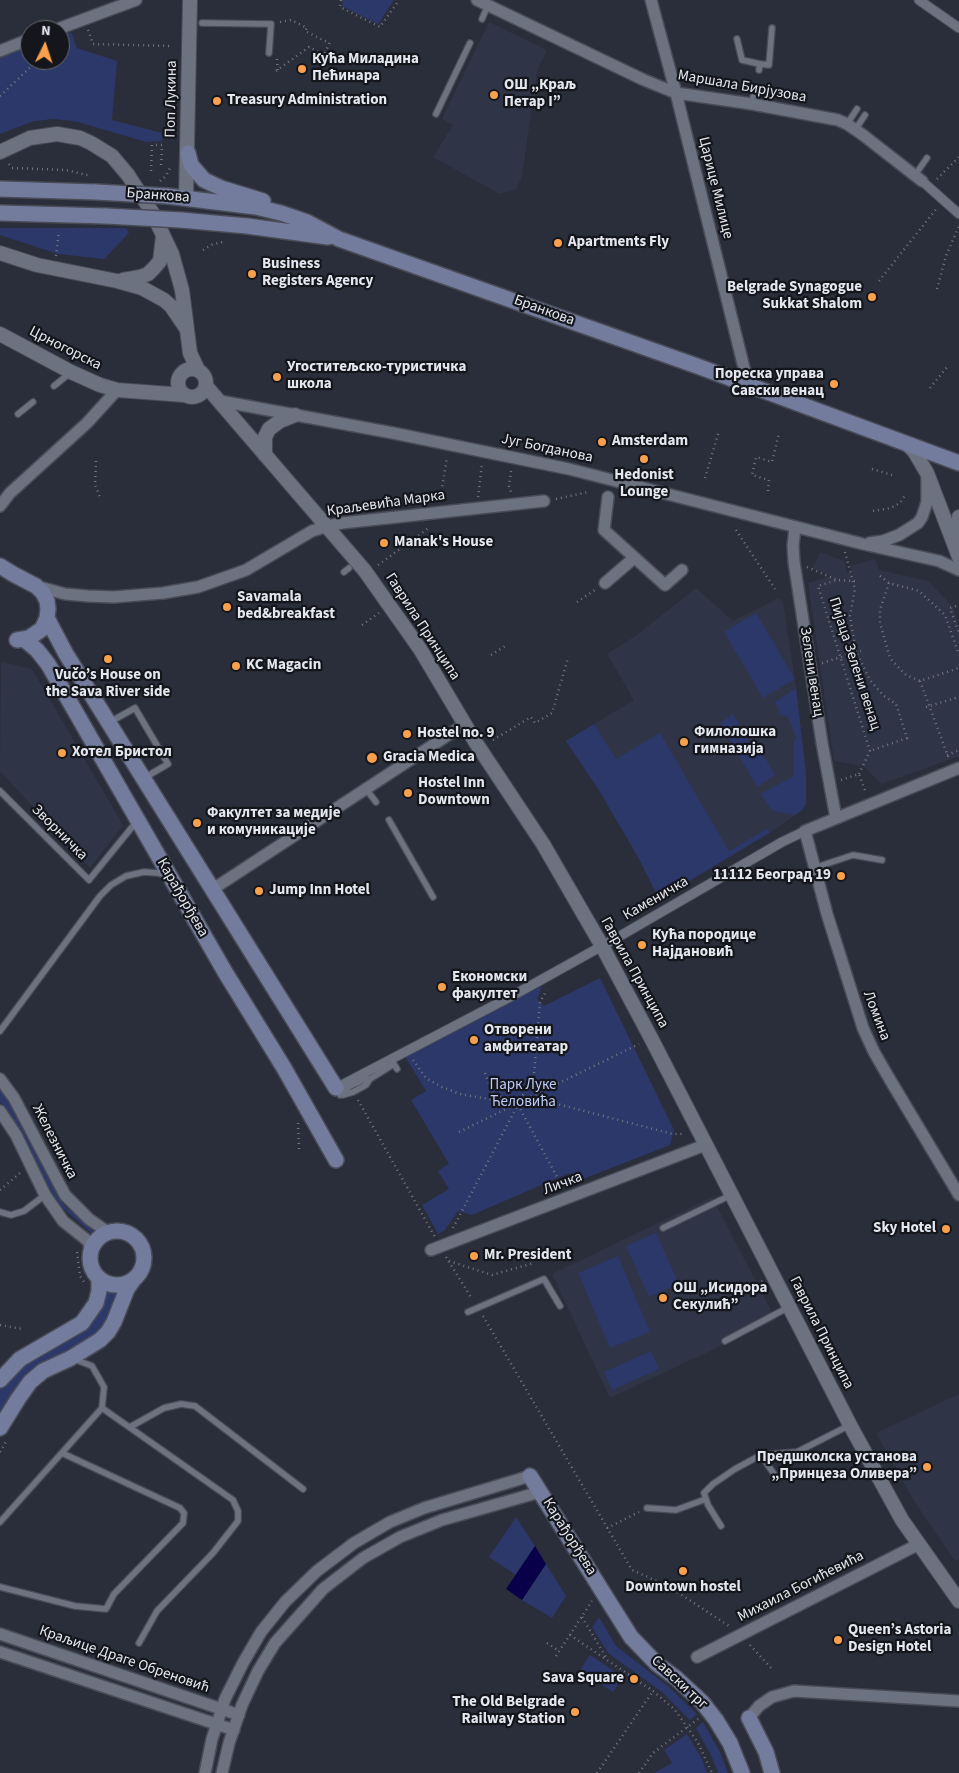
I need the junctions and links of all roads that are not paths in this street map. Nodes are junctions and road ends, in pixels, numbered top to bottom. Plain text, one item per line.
1 (136, 0) edge
2 (190, 0) edge
3 (477, 0) edge
4 (651, 0) edge
5 (919, 0) edge
6 (488, 5) junction
7 (482, 19) dead end
8 (202, 23) dead end
9 (70, 24) edge
10 (772, 28) dead end
11 (959, 28) edge
12 (737, 39) dead end
13 (20, 43) edge
14 (470, 43) dead end
15 (0, 51) edge
16 (269, 53) dead end
17 (760, 64) junction
18 (758, 70) dead end
19 (754, 92) dead end
20 (676, 93) junction
21 (752, 104) junction
22 (857, 109) dead end
23 (436, 114) dead end
24 (865, 115) dead end
25 (851, 127) junction
26 (188, 153) junction
27 (4, 158) edge
28 (927, 158) dead end
29 (922, 181) junction
30 (0, 189) edge
31 (186, 198) junction
32 (0, 212) edge
33 (281, 212) junction
34 (959, 214) edge
35 (163, 236) junction
36 (339, 239) junction
37 (0, 253) edge
38 (117, 281) junction
39 (186, 329) junction
40 (0, 334) edge
41 (71, 372) junction
42 (188, 374) junction
43 (748, 384) junction
44 (54, 386) dead end
45 (117, 390) junction
46 (160, 392) junction
47 (196, 393) junction
48 (220, 401) junction
49 (33, 402) dead end
50 (18, 414) dead end
51 (295, 415) junction
52 (906, 443) junction
53 (265, 455) junction
54 (959, 463) edge
55 (927, 473) junction
56 (608, 496) dead end
57 (544, 500) dead end
58 (0, 506) edge
59 (959, 517) edge
60 (328, 526) junction
61 (795, 527) junction
62 (863, 544) junction
63 (959, 552) edge
64 (959, 557) edge
65 (634, 558) junction
66 (0, 566) edge
67 (682, 570) dead end
68 (959, 570) edge
69 (30, 583) junction
70 (605, 583) road end
71 (47, 618) junction
72 (108, 723) junction
73 (465, 724) junction
74 (959, 768) edge
75 (143, 778) junction
76 (366, 789) junction
77 (0, 790) edge
78 (376, 802) dead end
79 (836, 818) junction
80 (389, 820) dead end
81 (138, 821) junction
82 (805, 831) junction
83 (882, 860) dead end
84 (814, 868) junction
85 (170, 876) junction
86 (213, 889) junction
87 (433, 897) dead end
88 (602, 946) junction
89 (0, 1031) edge
90 (397, 1069) dead end
91 (0, 1079) edge
92 (370, 1079) junction
93 (336, 1088) joint
94 (0, 1110) edge
95 (703, 1139) junction
96 (336, 1160) dead end
97 (731, 1195) junction
98 (959, 1195) edge
99 (45, 1196) junction
100 (0, 1212) edge
101 (663, 1228) dead end
102 (109, 1233) junction
103 (437, 1247) road end
104 (91, 1251) junction
105 (99, 1278) junction
106 (134, 1279) junction
107 (560, 1306) dead end
108 (789, 1307) junction
109 (468, 1312) dead end
110 (725, 1340) dead end
111 (71, 1358) junction
112 (0, 1380) edge
113 (102, 1408) junction
114 (850, 1425) junction
115 (130, 1427) junction
116 (0, 1428) edge
117 (62, 1453) junction
118 (761, 1455) junction
119 (774, 1474) dead end
120 (530, 1476) joint
121 (303, 1489) dead end
122 (540, 1492) junction
123 (706, 1499) junction
124 (647, 1508) road end
125 (0, 1522) edge
126 (721, 1526) dead end
127 (919, 1544) junction
128 (0, 1587) edge
129 (600, 1599) joint
130 (959, 1600) edge
131 (0, 1634) edge
132 (140, 1643) dead end
133 (0, 1652) edge
134 (697, 1657) dead end
135 (959, 1702) edge
136 (222, 1709) junction
137 (239, 1715) junction
138 (749, 1718) joint
139 (216, 1724) junction
140 (234, 1730) junction
141 (205, 1773) edge
142 (222, 1773) edge
143 (742, 1773) edge
144 (772, 1773) edge

1 - 9 street
2 - 26 street, Поп Лукина
3 - 6 street, Маршала Бирјузова
4 - 20 street, Царице Милице
5 - 11 street
6 - 7 lane
6 - 20 street, Маршала Бирјузова
8 - 16 lane
10 - 17 lane
12 - 17 lane
13 - 15 street
14 - 23 lane
17 - 18 lane
19 - 21 lane
20 - 21 street, Маршала Бирјузова
20 - 43 street, Царице Милице
21 - 25 street, Маршала Бирјузова
22 - 25 lane
24 - 25 lane
25 - 29 street, Маршала Бирјузова
26 - 31 street, Поп Лукина
26 - 33 main road
27 - 35 street
28 - 29 lane
29 - 34 street, Маршала Бирјузова
30 - 31 main road, Бранкова, bridge
31 - 33 main road, Бранкова
32 - 36 main road, Бранкова, bridge
33 - 36 main road, Бранкова
35 - 38 street
35 - 39 street
36 - 43 main road, Бранкова
37 - 38 street
38 - 39 street
39 - 42 street
40 - 41 street, Црногорска
41 - 44 lane
41 - 45 street, Црногорска
42 - 46 street
42 - 47 street
42 - 47 street
43 - 52 main road
45 - 46 street, Црногорска
45 - 58 street
46 - 47 street, Црногорска
47 - 48 street
48 - 51 street, Југ Богданова
48 - 53 street, Гаврила Принципа
49 - 50 lane
51 - 53 street
51 - 61 street, Југ Богданова
52 - 54 main road
52 - 55 street
53 - 60 street, Гаврила Принципа
55 - 62 street, Југ Богданова
55 - 64 street
56 - 65 street
57 - 60 street, Краљевића Марка
59 - 63 street
60 - 69 street, Краљевића Марка
60 - 73 street, Гаврила Принципа
61 - 62 street, Југ Богданова
61 - 79 street, Зелени венац
62 - 68 street, Југ Богданова
65 - 67 street
65 - 70 street
66 - 69 main road
69 - 71 main road
71 - 72 main road, Карађорђева
71 - 81 main road, Карађорђева
72 - 75 main road, Карађорђева
72 - 75 lane
73 - 76 street
73 - 88 street, Гаврила Принципа
74 - 79 street
75 - 86 main road, Карађорђева
76 - 78 lane
76 - 86 street
77 - 81 lane, Зворничка
79 - 82 street
80 - 87 lane
81 - 85 main road, Карађорђева
82 - 84 street, Ломина
82 - 88 street, Каменичка
83 - 84 lane
84 - 98 street, Ломина
85 - 89 lane
85 - 96 main road, Карађорђева
86 - 93 main road, Карађорђева
88 - 93 street, Каменичка
88 - 95 street, Гаврила Принципа
90 - 92 lane
91 - 102 street, Железничка
92 - 92 lane
94 - 99 street, Железничка
95 - 97 street, Гаврила Принципа
95 - 103 street, Личка
97 - 101 lane
97 - 108 street, Гаврила Принципа
99 - 100 lane
99 - 104 street, Железничка
102 - 104 main road
102 - 106 main road
104 - 105 main road
105 - 106 main road
105 - 112 main road
106 - 111 main road
107 - 109 lane
108 - 110 lane
108 - 114 street, Гаврила Принципа
111 - 113 lane
111 - 116 main road
113 - 115 lane
113 - 117 lane
114 - 118 lane
114 - 127 street, Гаврила Принципа
115 - 121 lane
115 - 132 lane
117 - 125 lane
117 - 128 lane
118 - 119 lane
118 - 123 lane
120 - 122 main road, Карађорђева
120 - 136 street
122 - 129 main road, Карађорђева
122 - 137 street
123 - 124 lane
123 - 126 lane
127 - 130 street, Гаврила Принципа
127 - 134 street, Михаила Богићевића
129 - 143 main road, Савски трг
131 - 136 street, Краљице Драге Обреновић
133 - 139 street, Краљице Драге Обреновић
135 - 138 street
136 - 137 street, Краљице Драге Обреновић
136 - 139 street
137 - 140 street
138 - 144 main road
139 - 140 street, Краљице Драге Обреновић
139 - 141 street
140 - 142 street

